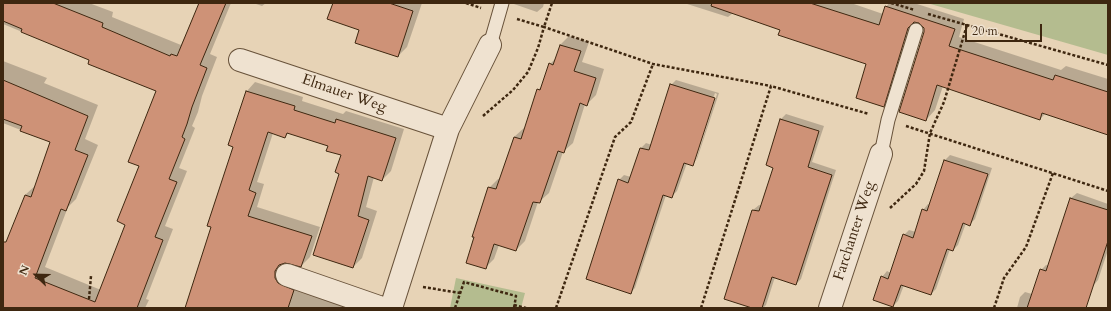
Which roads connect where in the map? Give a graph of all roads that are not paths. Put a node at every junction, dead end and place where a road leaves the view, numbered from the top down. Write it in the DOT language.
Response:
graph roads {
  1 [pos="501,8"];
  2 [pos="916,30"];
  3 [pos="490,45"];
  4 [pos="240,60"];
  5 [pos="448,129"];
  6 [pos="880,154"];
  7 [pos="287,275"];
  8 [pos="382,308"];
  9 [pos="391,308"];
  10 [pos="830,308"];
  1 -- 3 [label="lane"];
  2 -- 6 [label="lane"];
  3 -- 5 [label="street"];
  4 -- 5 [label="street, Elmauer Weg"];
  5 -- 9 [label="street"];
  6 -- 10 [label="street, Farchanter Weg"];
  7 -- 8 [label="street"];
}
